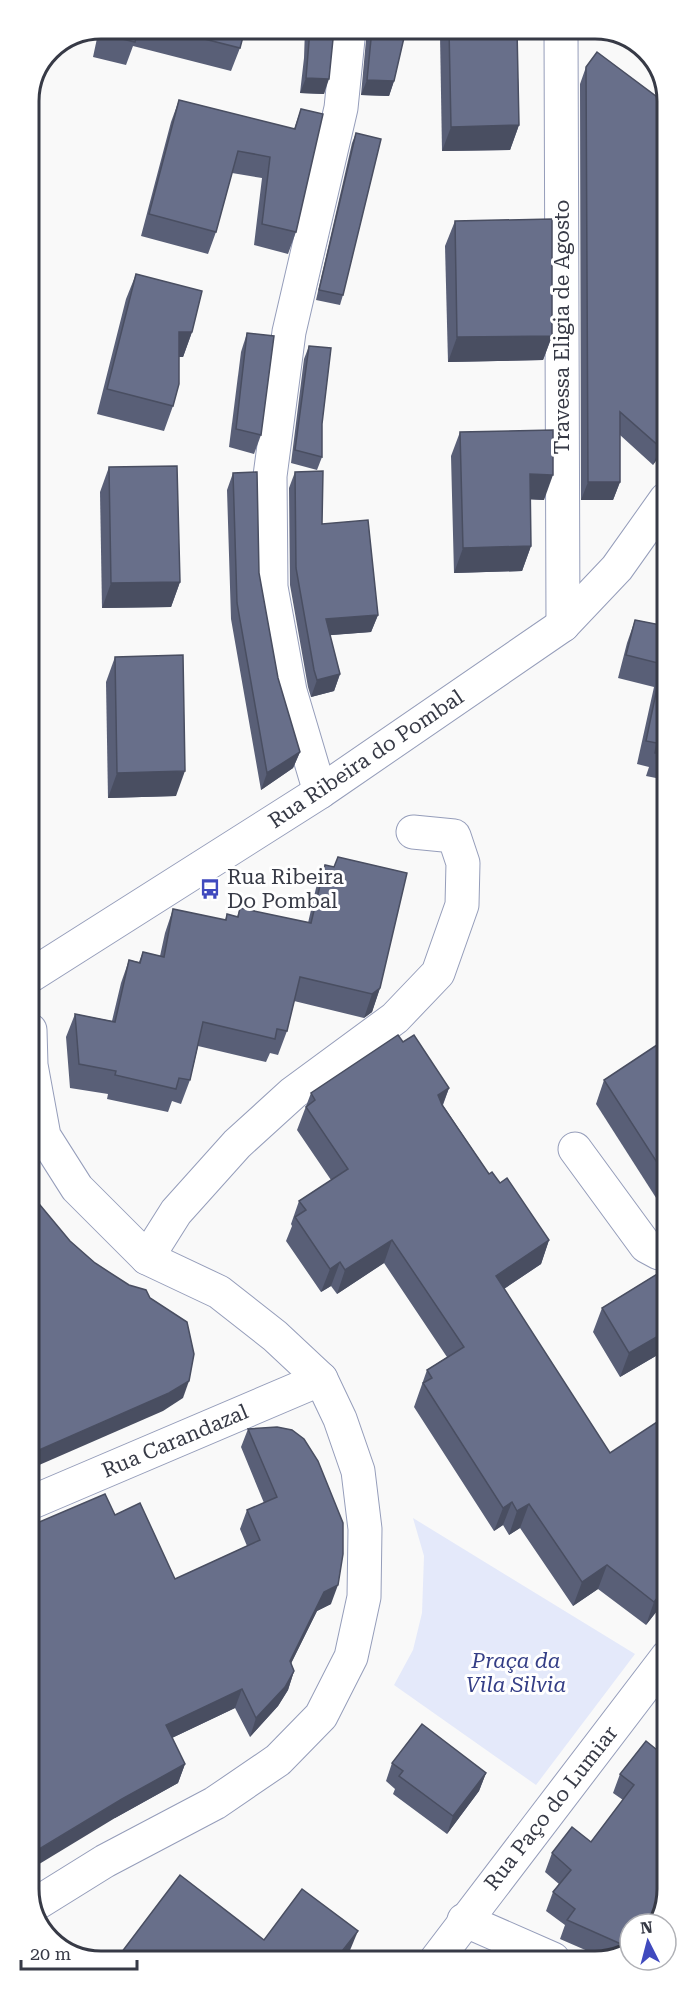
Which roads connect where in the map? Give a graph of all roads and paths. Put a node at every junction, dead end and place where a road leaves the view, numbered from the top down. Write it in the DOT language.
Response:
graph roads {
  1 [pos="348,39"];
  2 [pos="561,39"];
  3 [pos="657,511"];
  4 [pos="563,625"];
  5 [pos="320,792"];
  6 [pos="413,832"];
  7 [pos="39,970"];
  8 [pos="39,1109"];
  9 [pos="575,1149"];
  10 [pos="657,1252"];
  11 [pos="147,1258"];
  12 [pos="321,1379"];
  13 [pos="39,1499"];
  14 [pos="657,1670"];
  15 [pos="41,1901"];
  16 [pos="465,1920"];
  17 [pos="443,1951"];
  18 [pos="535,1951"];
  1 -- 5 [label="street"];
  2 -- 4 [label="street, Travessa Eligia de Agosto"];
  3 -- 4 [label="street, Rua Ribeira do Pombal"];
  4 -- 5 [label="street, Rua Ribeira do Pombal"];
  5 -- 7 [label="street, Rua Ribeira do Pombal"];
  6 -- 11 [label="street"];
  8 -- 11 [label="street"];
  9 -- 10 [label="street"];
  11 -- 12 [label="street"];
  12 -- 13 [label="street, Rua Carandazal"];
  12 -- 15 [label="street"];
  14 -- 16 [label="street, Rua Paço do Lumiar"];
  16 -- 17 [label="street, Rua Paço do Lumiar"];
  16 -- 18 [label="street"];
}
